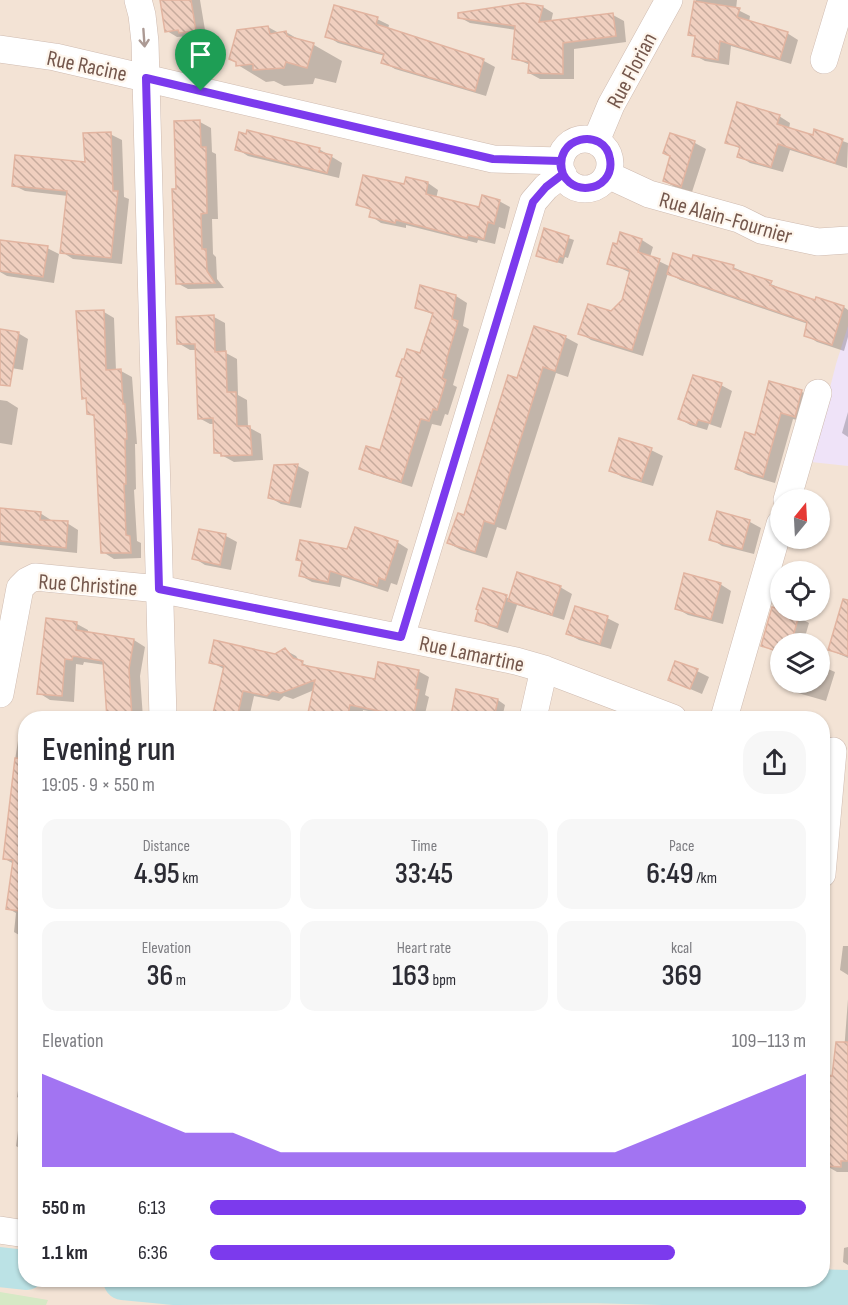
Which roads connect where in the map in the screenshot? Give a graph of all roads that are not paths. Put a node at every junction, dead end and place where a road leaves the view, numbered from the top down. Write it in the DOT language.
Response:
graph roads {
  1 [pos="138,0"];
  2 [pos="669,0"];
  3 [pos="842,0"];
  4 [pos="0,49"];
  5 [pos="824,60"];
  6 [pos="146,78"];
  7 [pos="596,141"];
  8 [pos="562,168"];
  9 [pos="608,175"];
  10 [pos="848,240"];
  11 [pos="818,393"];
  12 [pos="790,489"];
  13 [pos="773,549"];
  14 [pos="159,589"];
  15 [pos="401,637"];
  16 [pos="544,669"];
  17 [pos="0,694"];
  18 [pos="163,711"];
  19 [pos="535,711"];
  20 [pos="655,711"];
  21 [pos="726,711"];
  22 [pos="834,751"];
  23 [pos="830,792"];
  24 [pos="0,1230"];
  25 [pos="18,1233"];
  1 -- 6 [label="street, one-way"];
  2 -- 7 [label="street, Rue Florian"];
  3 -- 5 [label="street"];
  4 -- 6 [label="street, Rue Racine"];
  6 -- 8 [label="street, Rue Racine"];
  6 -- 14 [label="street"];
  7 -- 8 [label="street"];
  7 -- 9 [label="street"];
  8 -- 9 [label="street"];
  8 -- 15 [label="street"];
  9 -- 10 [label="street, Rue Alain-Fournier"];
  11 -- 12 [label="street"];
  13 -- 21 [label="street"];
  14 -- 15 [label="street, Rue Lamartine"];
  14 -- 17 [label="street, Rue Christine"];
  14 -- 18 [label="street"];
  15 -- 16 [label="street, Rue Lamartine"];
  16 -- 19 [label="street"];
  16 -- 20 [label="street, Rue Lamartine"];
  22 -- 23 [label="street"];
  24 -- 25 [label="street"];
}
